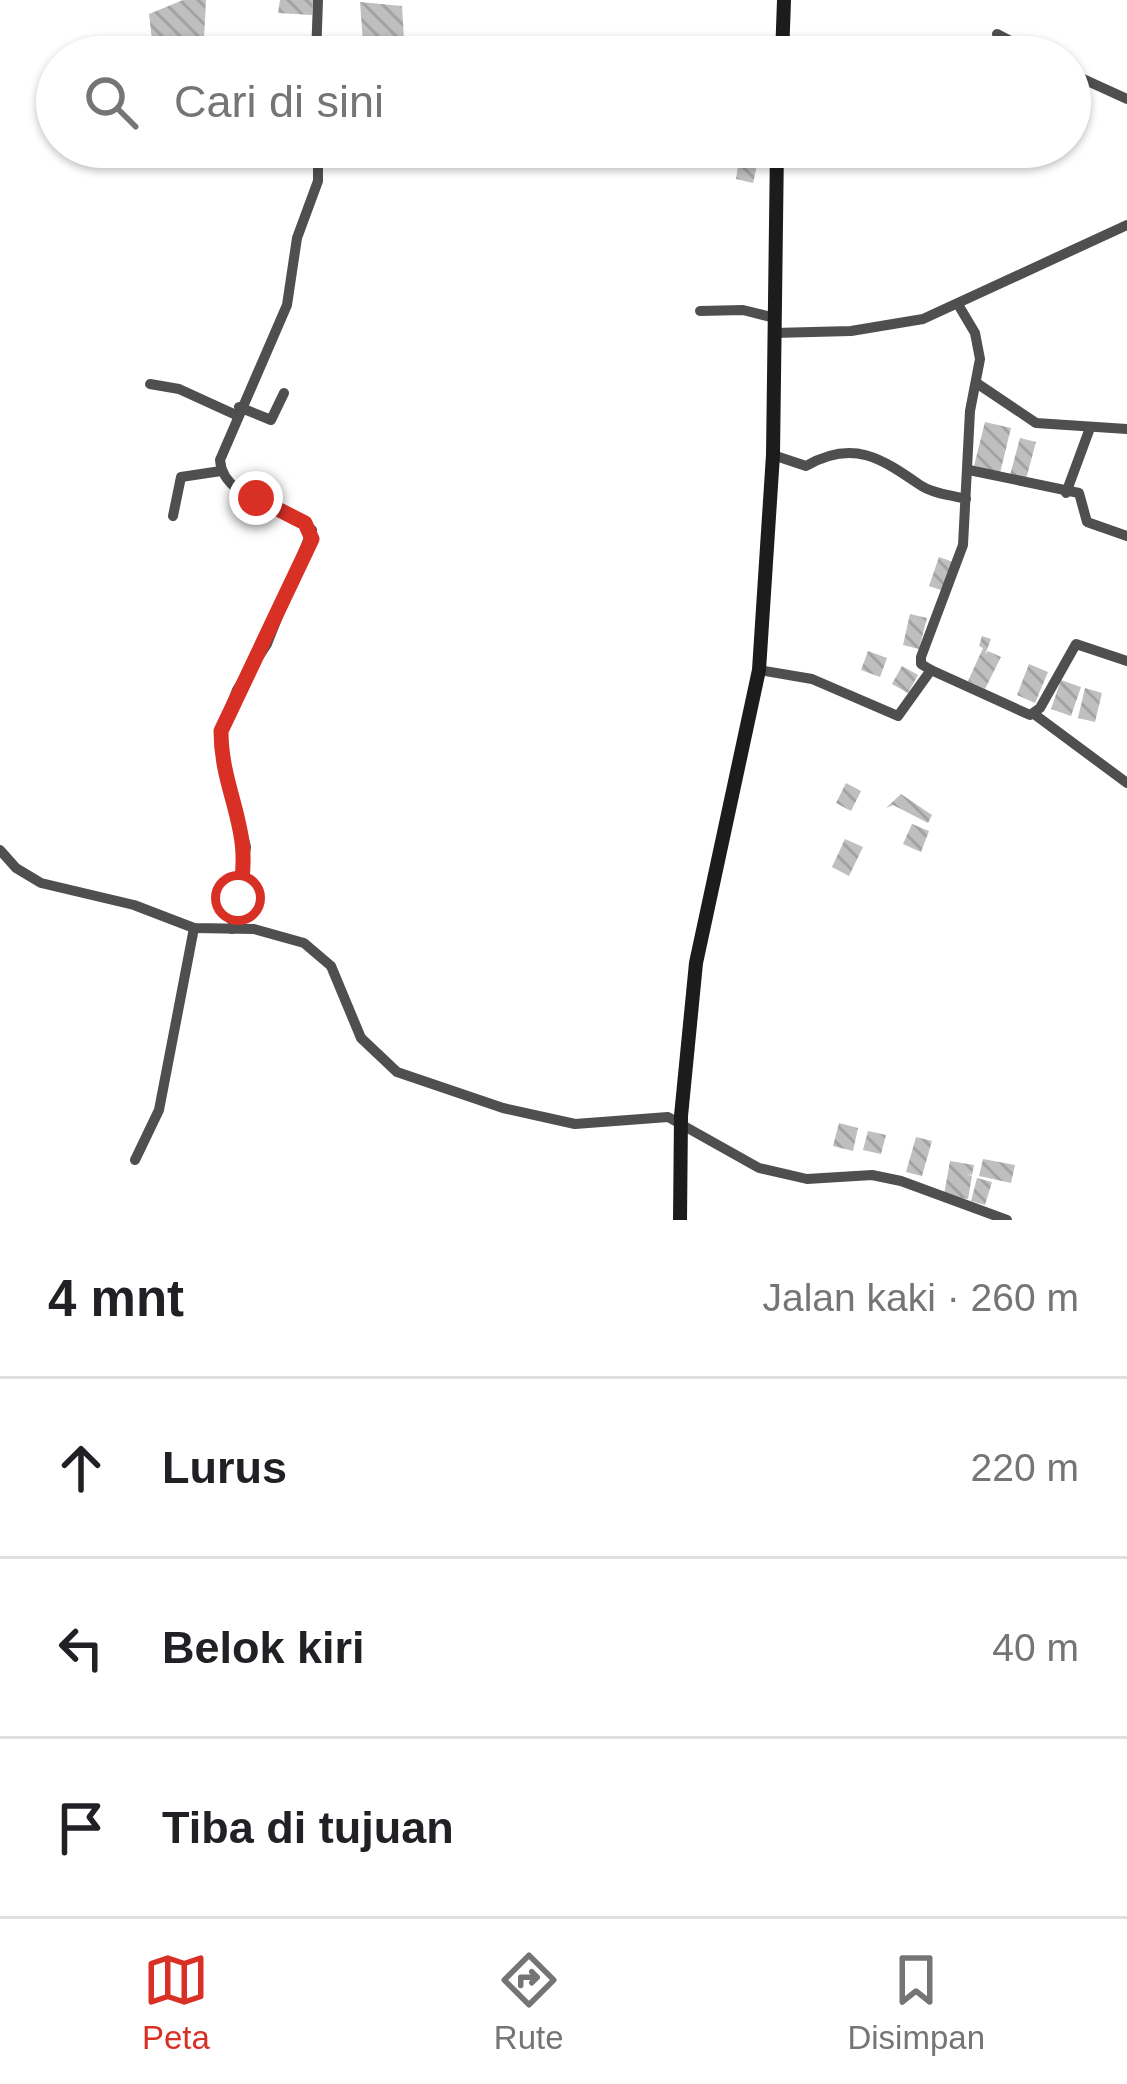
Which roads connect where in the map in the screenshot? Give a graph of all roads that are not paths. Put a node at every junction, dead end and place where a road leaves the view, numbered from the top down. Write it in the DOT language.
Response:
graph roads {
  1 [pos="318,0"];
  2 [pos="784,0"];
  3 [pos="997,34"];
  4 [pos="317,36"];
  5 [pos="783,36"];
  6 [pos="1001,36"];
  7 [pos="1091,83"];
  8 [pos="1127,99"];
  9 [pos="317,168"];
  10 [pos="777,168"];
  11 [pos="1127,226"];
  12 [pos="959,306"];
  13 [pos="700,311"];
  14 [pos="774,325"];
  15 [pos="150,384"];
  16 [pos="978,384"];
  17 [pos="284,392"];
  18 [pos="238,411"];
  19 [pos="1090,428"];
  20 [pos="1127,430"];
  21 [pos="773,455"];
  22 [pos="969,470"];
  23 [pos="221,471"];
  24 [pos="1066,494"];
  25 [pos="967,499"];
  26 [pos="172,516"];
  27 [pos="1127,536"];
  28 [pos="1127,661"];
  29 [pos="759,670"];
  30 [pos="932,670"];
  31 [pos="1034,715"];
  32 [pos="1127,783"];
  33 [pos="1,854"];
  34 [pos="194,928"];
  35 [pos="232,929"];
  36 [pos="681,1121"];
  37 [pos="135,1160"];
  38 [pos="680,1220"];
  39 [pos="1007,1220"];
  1 -- 4 [label="street"];
  2 -- 5 [label="street"];
  3 -- 6 [label="street"];
  7 -- 8 [label="street"];
  9 -- 18 [label="street"];
  10 -- 14 [label="street"];
  11 -- 12 [label="street"];
  12 -- 14 [label="street"];
  12 -- 16 [label="street"];
  13 -- 14 [label="street"];
  14 -- 21 [label="street"];
  15 -- 18 [label="street"];
  16 -- 19 [label="street"];
  16 -- 22 [label="street"];
  17 -- 18 [label="street"];
  18 -- 23 [label="street"];
  19 -- 20 [label="street"];
  19 -- 24 [label="street"];
  21 -- 25 [label="street"];
  21 -- 29 [label="street"];
  22 -- 24 [label="street"];
  22 -- 25 [label="street"];
  23 -- 26 [label="street"];
  23 -- 35 [label="street"];
  24 -- 27 [label="street"];
  25 -- 30 [label="street"];
  28 -- 31 [label="street"];
  29 -- 30 [label="street"];
  29 -- 36 [label="street"];
  30 -- 31 [label="street"];
  31 -- 32 [label="street"];
  33 -- 34 [label="street"];
  34 -- 35 [label="street"];
  34 -- 37 [label="street"];
  35 -- 36 [label="street"];
  36 -- 38 [label="street"];
  36 -- 39 [label="street"];
}
